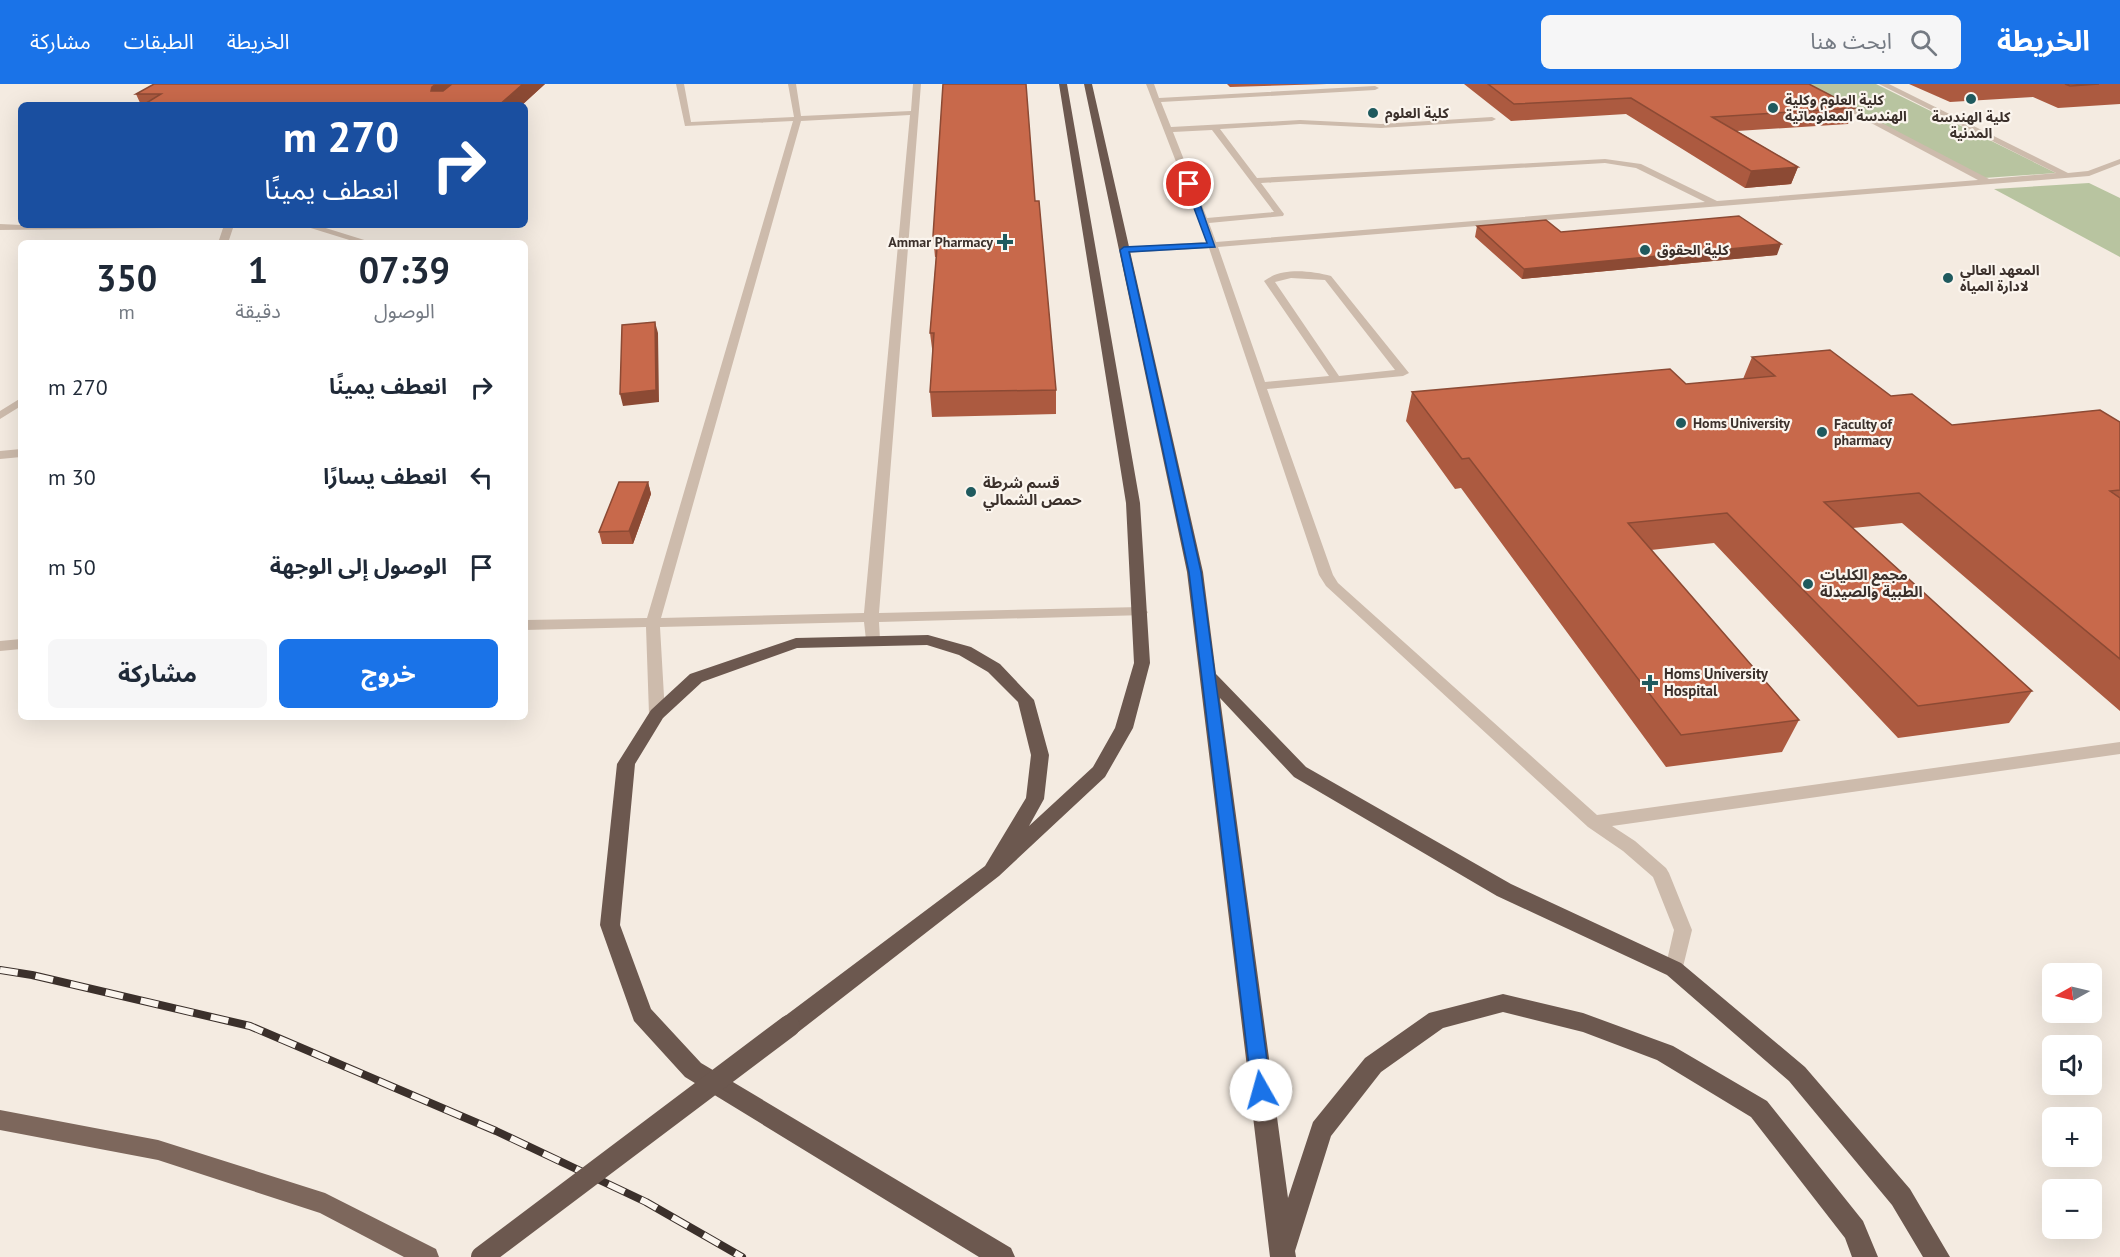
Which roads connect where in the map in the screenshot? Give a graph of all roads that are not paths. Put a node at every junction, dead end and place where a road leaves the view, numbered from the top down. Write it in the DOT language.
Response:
graph roads {
  1 [pos="680,84"];
  2 [pos="792,84"];
  3 [pos="917,84"];
  4 [pos="1063,84"];
  5 [pos="1088,84"];
  6 [pos="1150,84"];
  7 [pos="1802,84"];
  8 [pos="1883,84"];
  9 [pos="1375,88"];
  10 [pos="1155,100"];
  11 [pos="915,113"];
  12 [pos="798,118"];
  13 [pos="1492,119"];
  14 [pos="1214,127"];
  15 [pos="1167,130"];
  16 [pos="2120,161"];
  17 [pos="2068,175"];
  18 [pos="1255,181"];
  19 [pos="1988,182"];
  20 [pos="1716,204"];
  21 [pos="1204,220"];
  22 [pos="0,227"];
  23 [pos="18,227"];
  24 [pos="316,228"];
  25 [pos="358,240"];
  26 [pos="1212,245"];
  27 [pos="1124,250"];
  28 [pos="1336,379"];
  29 [pos="1261,386"];
  30 [pos="18,403"];
  31 [pos="0,416"];
  32 [pos="18,453"];
  33 [pos="0,455"];
  34 [pos="1141,612"];
  35 [pos="871,618"];
  36 [pos="653,621"];
  37 [pos="528,625"];
  38 [pos="873,640"];
  39 [pos="18,644"];
  40 [pos="0,646"];
  41 [pos="1208,675"];
  42 [pos="657,714"];
  43 [pos="2120,748"];
  44 [pos="1594,822"];
  45 [pos="992,871"];
  46 [pos="1674,969"];
  47 [pos="0,1120"];
  48 [pos="1283,1254"];
  49 [pos="428,1257"];
  50 [pos="482,1257"];
  51 [pos="1002,1257"];
  52 [pos="1865,1257"];
  53 [pos="1937,1257"];
  1 -- 12 [label="street"];
  2 -- 12 [label="street"];
  3 -- 11 [label="street"];
  4 -- 34 [label="highway"];
  5 -- 27 [label="highway"];
  6 -- 10 [label="street"];
  7 -- 19 [label="street"];
  8 -- 17 [label="street"];
  9 -- 10 [label="street"];
  10 -- 15 [label="street"];
  11 -- 12 [label="street"];
  11 -- 35 [label="street"];
  12 -- 36 [label="street"];
  13 -- 14 [label="street"];
  14 -- 15 [label="street"];
  14 -- 18 [label="street"];
  15 -- 21 [label="street"];
  16 -- 17 [label="street"];
  17 -- 19 [label="street"];
  18 -- 20 [label="street"];
  18 -- 21 [label="street"];
  19 -- 20 [label="street"];
  20 -- 26 [label="street"];
  21 -- 26 [label="street"];
  22 -- 23 [label="street"];
  24 -- 25 [label="street"];
  26 -- 27 [label="street"];
  26 -- 29 [label="street"];
  27 -- 41 [label="highway"];
  28 -- 28 [label="street"];
  28 -- 29 [label="street"];
  29 -- 44 [label="street"];
  30 -- 31 [label="street"];
  32 -- 33 [label="street"];
  34 -- 35 [label="street"];
  34 -- 45 [label="highway"];
  35 -- 36 [label="street"];
  35 -- 38 [label="street"];
  36 -- 37 [label="street"];
  36 -- 42 [label="street"];
  38 -- 42 [label="highway"];
  38 -- 45 [label="highway"];
  39 -- 40 [label="street"];
  41 -- 46 [label="highway"];
  41 -- 48 [label="highway"];
  42 -- 51 [label="highway"];
  43 -- 44 [label="street"];
  44 -- 46 [label="street"];
  45 -- 50 [label="highway, bridge"];
  46 -- 53 [label="highway"];
  47 -- 49 [label="main road"];
  48 -- 52 [label="highway"];
}
